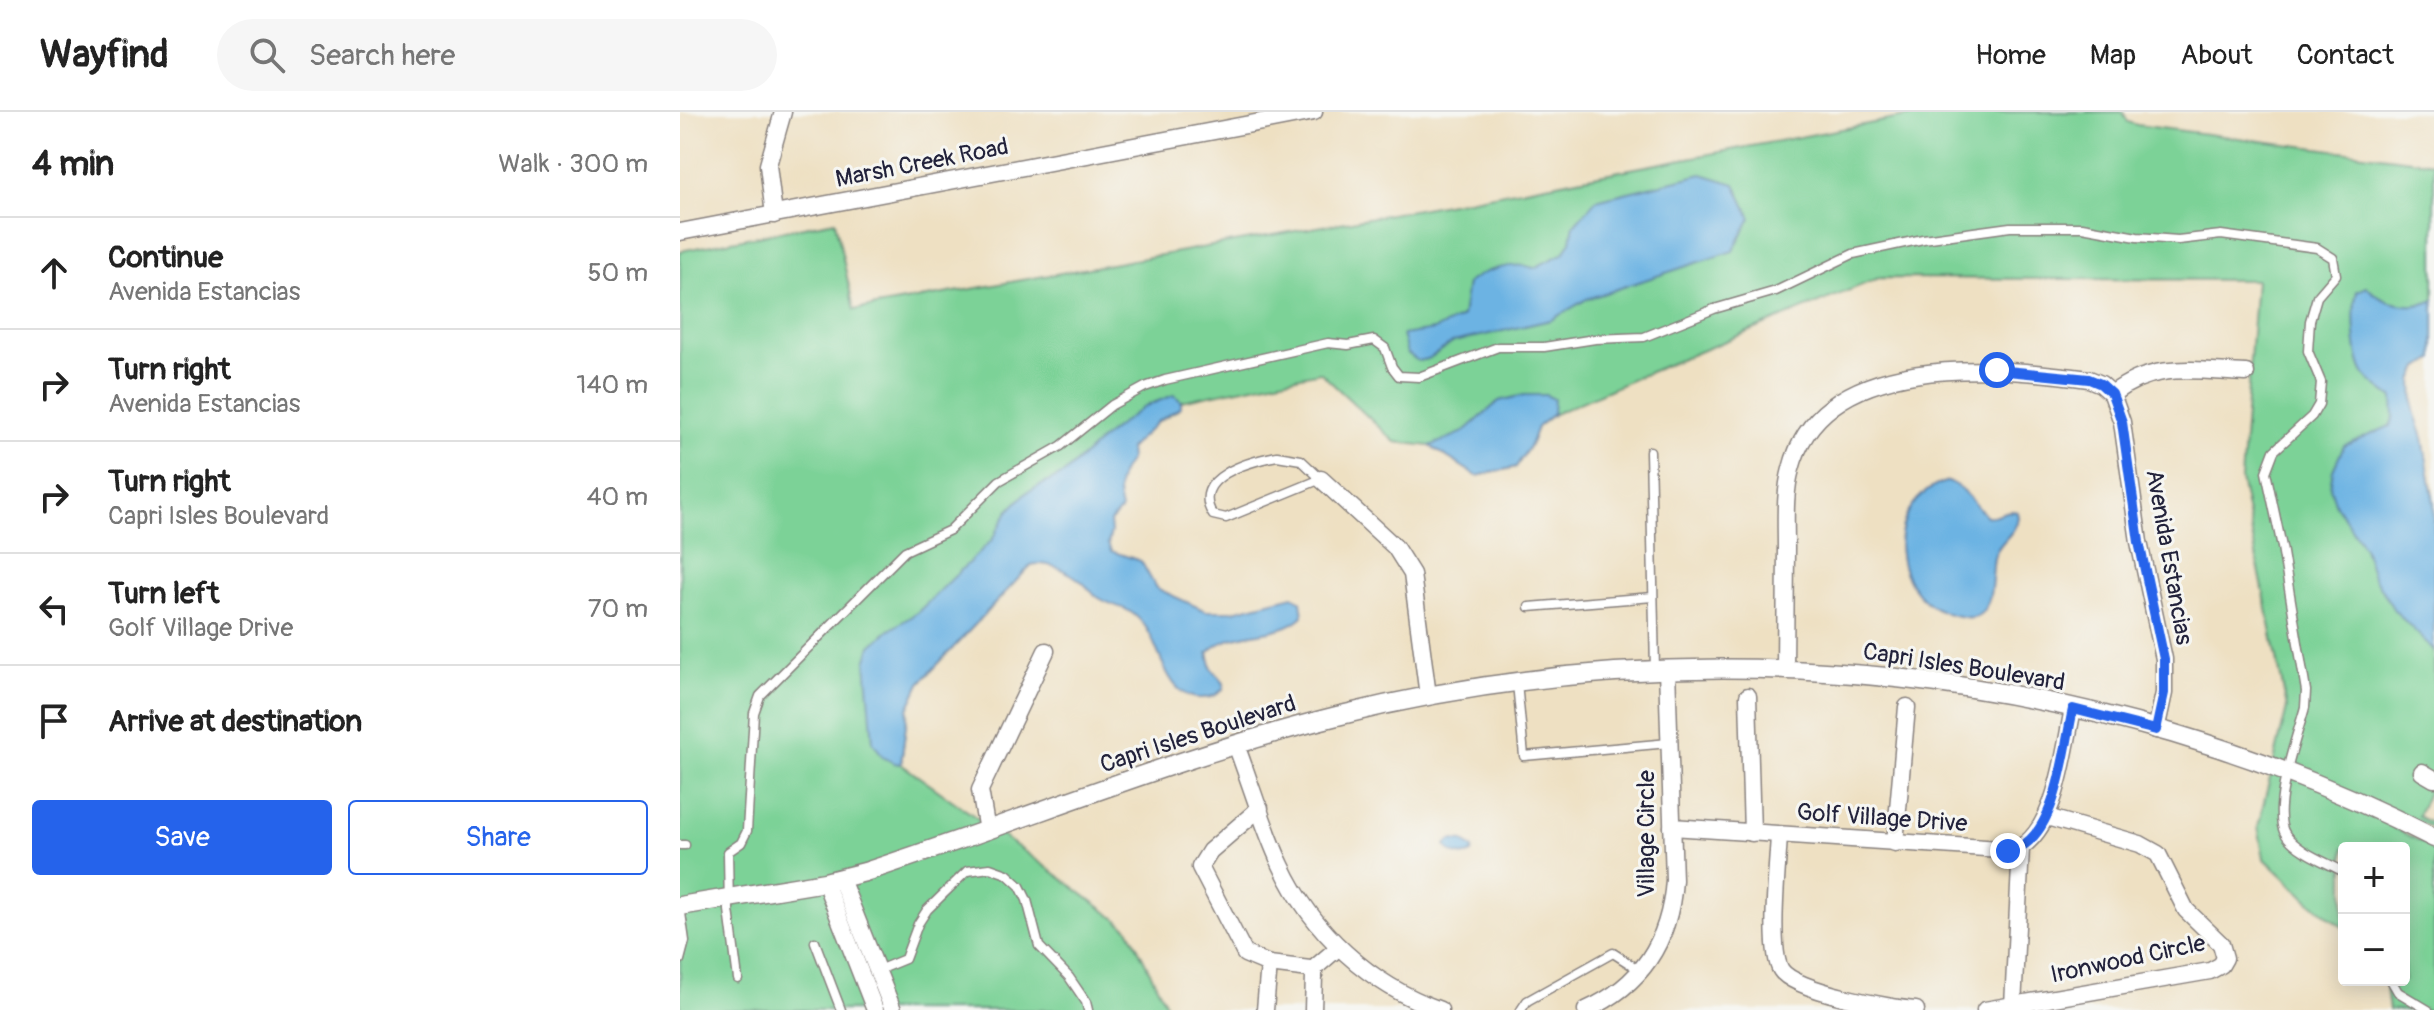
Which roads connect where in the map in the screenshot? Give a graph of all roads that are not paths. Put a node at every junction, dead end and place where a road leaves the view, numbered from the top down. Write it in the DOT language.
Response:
graph roads {
  1 [pos="783,112"];
  2 [pos="1314,112"];
  3 [pos="774,215"];
  4 [pos="680,232"];
  5 [pos="2246,373"];
  6 [pos="2112,394"];
  7 [pos="1650,451"];
  8 [pos="1321,479"];
  9 [pos="1653,597"];
  10 [pos="1529,607"];
  11 [pos="1046,651"];
  12 [pos="1661,669"];
  13 [pos="1785,670"];
  14 [pos="1517,682"];
  15 [pos="1428,696"];
  16 [pos="1748,696"];
  17 [pos="1907,707"];
  18 [pos="2073,709"];
  19 [pos="2156,730"];
  20 [pos="1669,743"];
  21 [pos="1236,745"];
  22 [pos="2287,774"];
  23 [pos="1260,808"];
  24 [pos="2047,817"];
  25 [pos="1672,827"];
  26 [pos="987,831"];
  27 [pos="1752,833"];
  28 [pos="1779,835"];
  29 [pos="2434,838"];
  30 [pos="1895,843"];
  31 [pos="2021,847"];
  32 [pos="2338,868"];
  33 [pos="833,880"];
  34 [pos="729,897"];
  35 [pos="680,906"];
  36 [pos="815,942"];
  37 [pos="1339,947"];
  38 [pos="680,960"];
  39 [pos="1269,964"];
  40 [pos="883,968"];
  41 [pos="1311,971"];
  42 [pos="1641,971"];
  43 [pos="738,979"];
  44 [pos="2394,986"];
  45 [pos="2013,1006"];
  46 [pos="841,1010"];
  47 [pos="875,1010"];
  48 [pos="893,1010"];
  49 [pos="1088,1010"];
  50 [pos="1265,1010"];
  51 [pos="1313,1010"];
  52 [pos="1440,1010"];
  53 [pos="1521,1010"];
  54 [pos="1586,1010"];
  55 [pos="1916,1010"];
  56 [pos="1985,1010"];
  57 [pos="2428,1010"];
  1 -- 3 [label="street"];
  2 -- 3 [label="street, Marsh Creek Road"];
  3 -- 4 [label="street, Marsh Creek Road"];
  5 -- 6 [label="street"];
  6 -- 13 [label="street"];
  6 -- 19 [label="street, Avenida Estancias"];
  7 -- 9 [label="lane"];
  8 -- 8 [label="lane"];
  8 -- 15 [label="street"];
  9 -- 10 [label="lane"];
  9 -- 12 [label="lane"];
  11 -- 26 [label="street"];
  12 -- 13 [label="street, Capri Isles Boulevard"];
  12 -- 14 [label="street, Capri Isles Boulevard"];
  12 -- 20 [label="street, Village Circle"];
  13 -- 18 [label="street, Capri Isles Boulevard"];
  14 -- 15 [label="street, Capri Isles Boulevard"];
  14 -- 20 [label="lane"];
  15 -- 21 [label="street, Capri Isles Boulevard"];
  16 -- 27 [label="street"];
  17 -- 30 [label="street"];
  18 -- 19 [label="street, Capri Isles Boulevard"];
  18 -- 24 [label="street"];
  19 -- 22 [label="street, Capri Isles Boulevard"];
  20 -- 25 [label="street, Village Circle"];
  21 -- 23 [label="street"];
  21 -- 26 [label="street, Capri Isles Boulevard"];
  22 -- 29 [label="street, Capri Isles Boulevard"];
  22 -- 32 [label="lane"];
  22 -- 34 [label="lane"];
  23 -- 37 [label="street"];
  23 -- 39 [label="street"];
  24 -- 31 [label="street"];
  24 -- 45 [label="street, Ironwood Circle"];
  25 -- 27 [label="street"];
  25 -- 42 [label="street, Village Circle"];
  26 -- 33 [label="street, Capri Isles Boulevard"];
  27 -- 28 [label="street"];
  28 -- 30 [label="street, Golf Village Drive"];
  28 -- 55 [label="street"];
  30 -- 31 [label="street, Golf Village Drive"];
  31 -- 45 [label="street"];
  33 -- 34 [label="street, Capri Isles Boulevard"];
  33 -- 47 [label="street"];
  33 -- 48 [label="street"];
  34 -- 35 [label="street, Capri Isles Boulevard"];
  34 -- 43 [label="lane"];
  35 -- 38 [label="lane"];
  36 -- 46 [label="lane"];
  37 -- 41 [label="street"];
  37 -- 52 [label="street"];
  39 -- 41 [label="street"];
  39 -- 50 [label="street"];
  40 -- 49 [label="lane"];
  41 -- 51 [label="street"];
  42 -- 53 [label="lane"];
  42 -- 54 [label="street, Village Circle"];
  44 -- 57 [label="lane"];
  45 -- 56 [label="street, Ironwood Circle"];
}
